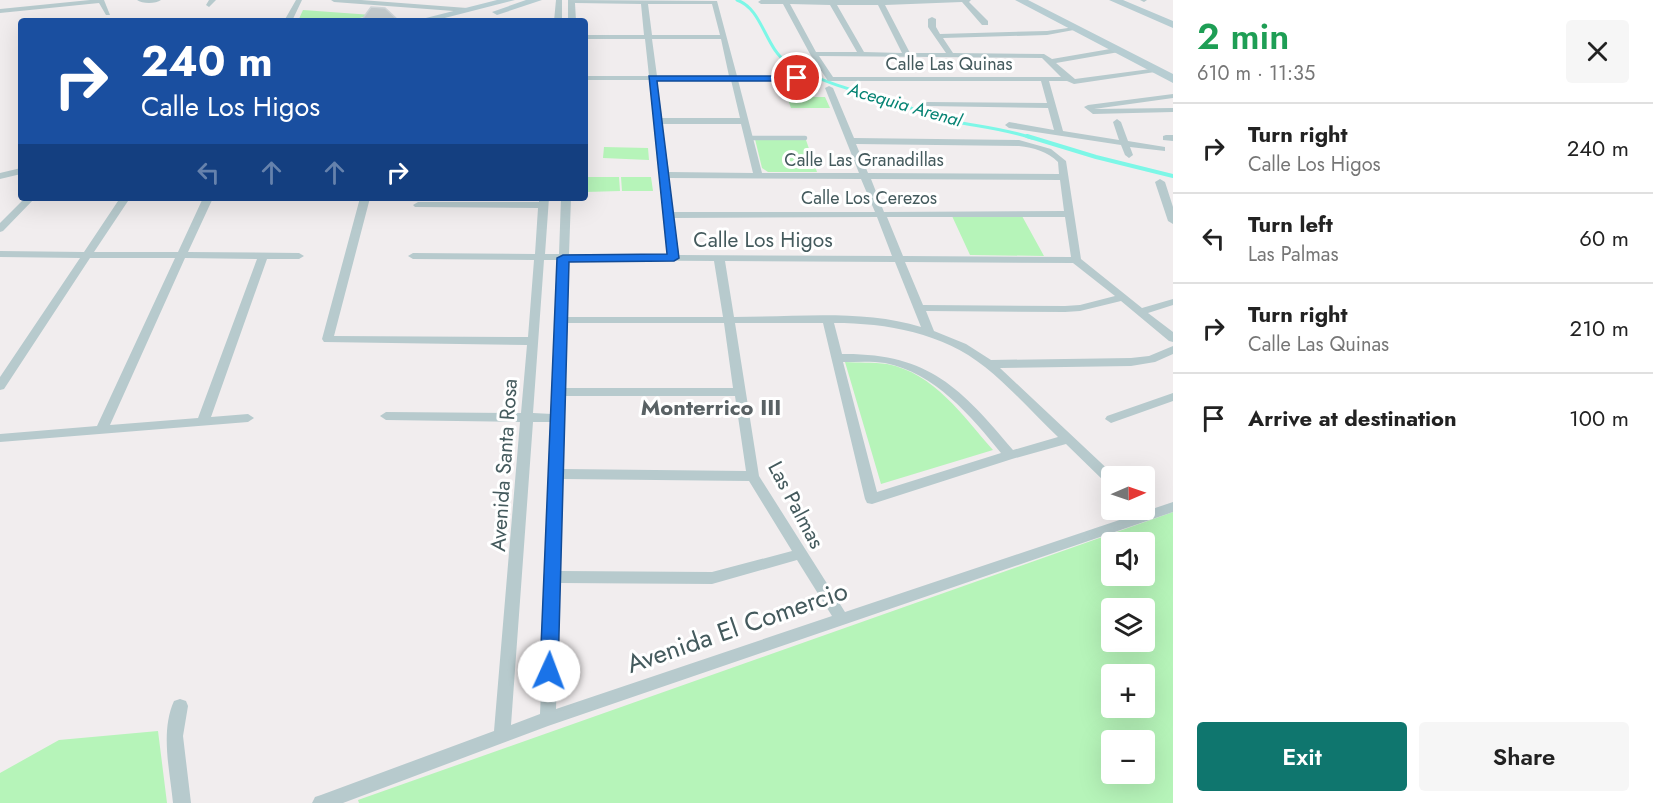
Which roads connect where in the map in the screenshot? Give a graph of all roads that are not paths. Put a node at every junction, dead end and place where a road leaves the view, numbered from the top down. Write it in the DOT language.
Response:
graph roads {
  1 [pos="140,0"];
  2 [pos="158,0"];
  3 [pos="299,0"];
  4 [pos="334,0"];
  5 [pos="452,0"];
  6 [pos="510,0"];
  7 [pos="537,0"];
  8 [pos="559,0"];
  9 [pos="966,0"];
  10 [pos="1020,0"];
  11 [pos="1035,0"];
  12 [pos="1114,0"];
  13 [pos="1143,0"];
  14 [pos="101,1"];
  15 [pos="353,1"];
  16 [pos="571,1"];
  17 [pos="644,1"];
  18 [pos="780,1"];
  19 [pos="832,1"];
  20 [pos="880,1"];
  21 [pos="401,2"];
  22 [pos="761,2"];
  23 [pos="446,8"];
  24 [pos="467,10"];
  25 [pos="0,11"];
  26 [pos="1173,13"];
  27 [pos="108,14"];
  28 [pos="290,18"];
  29 [pos="433,18"];
  30 [pos="469,18"];
  31 [pos="558,18"];
  32 [pos="572,18"];
  33 [pos="932,19"];
  34 [pos="985,23"];
  35 [pos="1173,25"];
  36 [pos="1075,29"];
  37 [pos="938,36"];
  38 [pos="588,37"];
  39 [pos="648,37"];
  40 [pos="723,37"];
  41 [pos="1116,50"];
  42 [pos="814,54"];
  43 [pos="862,55"];
  44 [pos="907,55"];
  45 [pos="951,56"];
  46 [pos="1050,62"];
  47 [pos="1155,70"];
  48 [pos="1173,70"];
  49 [pos="588,78"];
  50 [pos="652,78"];
  51 [pos="733,78"];
  52 [pos="797,78"];
  53 [pos="1044,79"];
  54 [pos="1068,79"];
  55 [pos="1173,79"];
  56 [pos="830,83"];
  57 [pos="1173,96"];
  58 [pos="927,104"];
  59 [pos="1053,106"];
  60 [pos="1169,110"];
  61 [pos="1173,117"];
  62 [pos="658,121"];
  63 [pos="744,121"];
  64 [pos="1117,122"];
  65 [pos="1009,125"];
  66 [pos="1059,131"];
  67 [pos="748,138"];
  68 [pos="806,138"];
  69 [pos="851,141"];
  70 [pos="1125,143"];
  71 [pos="1162,149"];
  72 [pos="1129,155"];
  73 [pos="18,172"];
  74 [pos="664,175"];
  75 [pos="758,175"];
  76 [pos="0,176"];
  77 [pos="865,176"];
  78 [pos="1064,177"];
  79 [pos="1160,182"];
  80 [pos="27,201"];
  81 [pos="123,201"];
  82 [pos="207,201"];
  83 [pos="364,201"];
  84 [pos="449,201"];
  85 [pos="543,201"];
  86 [pos="566,201"];
  87 [pos="418,205"];
  88 [pos="1170,205"];
  89 [pos="880,214"];
  90 [pos="1070,214"];
  91 [pos="669,215"];
  92 [pos="1173,221"];
  93 [pos="0,229"];
  94 [pos="0,254"];
  95 [pos="89,254"];
  96 [pos="182,255"];
  97 [pos="263,256"];
  98 [pos="299,256"];
  99 [pos="413,256"];
  100 [pos="539,258"];
  101 [pos="563,258"];
  102 [pos="674,258"];
  103 [pos="719,258"];
  104 [pos="898,259"];
  105 [pos="1076,260"];
  106 [pos="1122,298"];
  107 [pos="1173,302"];
  108 [pos="919,308"];
  109 [pos="1139,312"];
  110 [pos="729,318"];
  111 [pos="827,319"];
  112 [pos="561,320"];
  113 [pos="929,333"];
  114 [pos="1173,338"];
  115 [pos="533,341"];
  116 [pos="1173,350"];
  117 [pos="836,358"];
  118 [pos="989,364"];
  119 [pos="0,387"];
  120 [pos="560,392"];
  121 [pos="740,392"];
  122 [pos="1173,398"];
  123 [pos="386,416"];
  124 [pos="248,417"];
  125 [pos="527,417"];
  126 [pos="560,418"];
  127 [pos="1111,419"];
  128 [pos="203,421"];
  129 [pos="102,429"];
  130 [pos="0,438"];
  131 [pos="1069,439"];
  132 [pos="1010,455"];
  133 [pos="1101,470"];
  134 [pos="556,474"];
  135 [pos="753,476"];
  136 [pos="1173,507"];
  137 [pos="1155,511"];
  138 [pos="1123,520"];
  139 [pos="800,554"];
  140 [pos="552,577"];
  141 [pos="841,619"];
  142 [pos="180,706"];
  143 [pos="548,719"];
  144 [pos="502,736"];
  145 [pos="347,798"];
  146 [pos="182,803"];
  147 [pos="321,803"];
  1 -- 2 [label="street"];
  3 -- 28 [label="street"];
  4 -- 15 [label="street"];
  5 -- 23 [label="street"];
  6 -- 24 [label="street"];
  7 -- 30 [label="street"];
  8 -- 31 [label="street"];
  9 -- 20 [label="street"];
  9 -- 34 [label="street"];
  10 -- 36 [label="street"];
  11 -- 48 [label="street"];
  12 -- 35 [label="street"];
  13 -- 26 [label="street"];
  14 -- 25 [label="street"];
  14 -- 27 [label="street"];
  15 -- 21 [label="street"];
  16 -- 17 [label="street"];
  16 -- 32 [label="street"];
  17 -- 39 [label="street"];
  17 -- 40 [label="street"];
  18 -- 19 [label="street"];
  18 -- 22 [label="street"];
  18 -- 42 [label="street"];
  19 -- 20 [label="street"];
  19 -- 43 [label="street"];
  20 -- 44 [label="street"];
  21 -- 23 [label="street"];
  23 -- 24 [label="street"];
  24 -- 29 [label="street"];
  33 -- 37 [label="street"];
  36 -- 37 [label="street"];
  36 -- 41 [label="street"];
  37 -- 45 [label="street"];
  38 -- 39 [label="street"];
  39 -- 40 [label="street"];
  39 -- 50 [label="street"];
  40 -- 51 [label="street"];
  41 -- 46 [label="street"];
  41 -- 47 [label="street"];
  42 -- 43 [label="street"];
  42 -- 56 [label="street"];
  43 -- 44 [label="street"];
  44 -- 45 [label="street"];
  45 -- 46 [label="street"];
  46 -- 54 [label="street"];
  47 -- 54 [label="street, Calle Las Quinas"];
  47 -- 55 [label="street"];
  49 -- 50 [label="street"];
  50 -- 51 [label="street"];
  50 -- 62 [label="street"];
  51 -- 52 [label="street"];
  51 -- 63 [label="street"];
  53 -- 54 [label="street, Calle Las Quinas"];
  53 -- 56 [label="street, Calle Las Quinas"];
  53 -- 59 [label="street"];
  56 -- 69 [label="street"];
  57 -- 60 [label="street"];
  58 -- 59 [label="street"];
  59 -- 66 [label="street"];
  60 -- 61 [label="street"];
  62 -- 63 [label="street"];
  62 -- 74 [label="street"];
  63 -- 67 [label="street"];
  64 -- 70 [label="street"];
  65 -- 66 [label="street"];
  66 -- 70 [label="street"];
  67 -- 68 [label="lane"];
  67 -- 75 [label="street"];
  69 -- 77 [label="street"];
  69 -- 78 [label="street"];
  70 -- 71 [label="street"];
  70 -- 72 [label="street"];
  73 -- 76 [label="street"];
  74 -- 75 [label="street, Calle Las Granadillas"];
  74 -- 91 [label="street"];
  75 -- 77 [label="street, Calle Las Granadillas"];
  77 -- 78 [label="street, Calle Las Granadillas"];
  77 -- 89 [label="street"];
  78 -- 90 [label="street"];
  79 -- 88 [label="street"];
  80 -- 93 [label="street"];
  81 -- 95 [label="street"];
  82 -- 96 [label="street"];
  83 -- 115 [label="street"];
  84 -- 85 [label="street"];
  84 -- 87 [label="street"];
  85 -- 100 [label="street, Avenida Santa Rosa"];
  86 -- 101 [label="street"];
  88 -- 92 [label="street"];
  89 -- 90 [label="street, Calle Los Cerezos"];
  89 -- 91 [label="street, Calle Los Cerezos"];
  89 -- 104 [label="street"];
  90 -- 105 [label="street"];
  91 -- 102 [label="street"];
  94 -- 95 [label="street"];
  95 -- 96 [label="street"];
  95 -- 119 [label="street"];
  96 -- 97 [label="street"];
  96 -- 129 [label="street"];
  97 -- 98 [label="street"];
  97 -- 128 [label="street"];
  99 -- 100 [label="street, Calle Los Higos"];
  100 -- 101 [label="street, Calle Los Higos"];
  100 -- 115 [label="street, Avenida Santa Rosa"];
  101 -- 102 [label="street, Calle Los Higos"];
  101 -- 112 [label="street"];
  102 -- 103 [label="street, Calle Los Higos"];
  103 -- 104 [label="street, Calle Los Higos"];
  103 -- 110 [label="street, Las Palmas"];
  104 -- 105 [label="street, Calle Los Higos"];
  104 -- 108 [label="street"];
  105 -- 106 [label="street"];
  106 -- 108 [label="street"];
  106 -- 109 [label="street"];
  107 -- 109 [label="street"];
  108 -- 113 [label="street"];
  109 -- 114 [label="street"];
  110 -- 111 [label="street"];
  110 -- 112 [label="street"];
  110 -- 121 [label="street, Las Palmas"];
  111 -- 113 [label="street"];
  111 -- 117 [label="street"];
  112 -- 120 [label="street"];
  113 -- 118 [label="street"];
  115 -- 125 [label="street, Avenida Santa Rosa"];
  116 -- 118 [label="street"];
  117 -- 132 [label="street"];
  117 -- 132 [label="street"];
  118 -- 131 [label="street"];
  120 -- 121 [label="street"];
  120 -- 126 [label="street"];
  121 -- 135 [label="street, Las Palmas"];
  122 -- 127 [label="street"];
  123 -- 125 [label="street"];
  124 -- 128 [label="street"];
  125 -- 126 [label="street"];
  125 -- 144 [label="street, Avenida Santa Rosa"];
  126 -- 134 [label="street"];
  128 -- 129 [label="street"];
  129 -- 130 [label="street"];
  131 -- 132 [label="street"];
  131 -- 133 [label="street"];
  134 -- 135 [label="street"];
  134 -- 140 [label="street"];
  135 -- 139 [label="street, Las Palmas"];
  136 -- 137 [label="street, Avenida El Comercio"];
  138 -- 141 [label="street, Avenida El Comercio"];
  139 -- 140 [label="street"];
  139 -- 141 [label="street, Las Palmas"];
  140 -- 143 [label="street"];
  141 -- 143 [label="street, Avenida El Comercio"];
  142 -- 146 [label="street"];
  143 -- 144 [label="street, Avenida El Comercio"];
  144 -- 145 [label="street, Avenida El Comercio"];
  145 -- 147 [label="street, Avenida El Comercio"];
}
